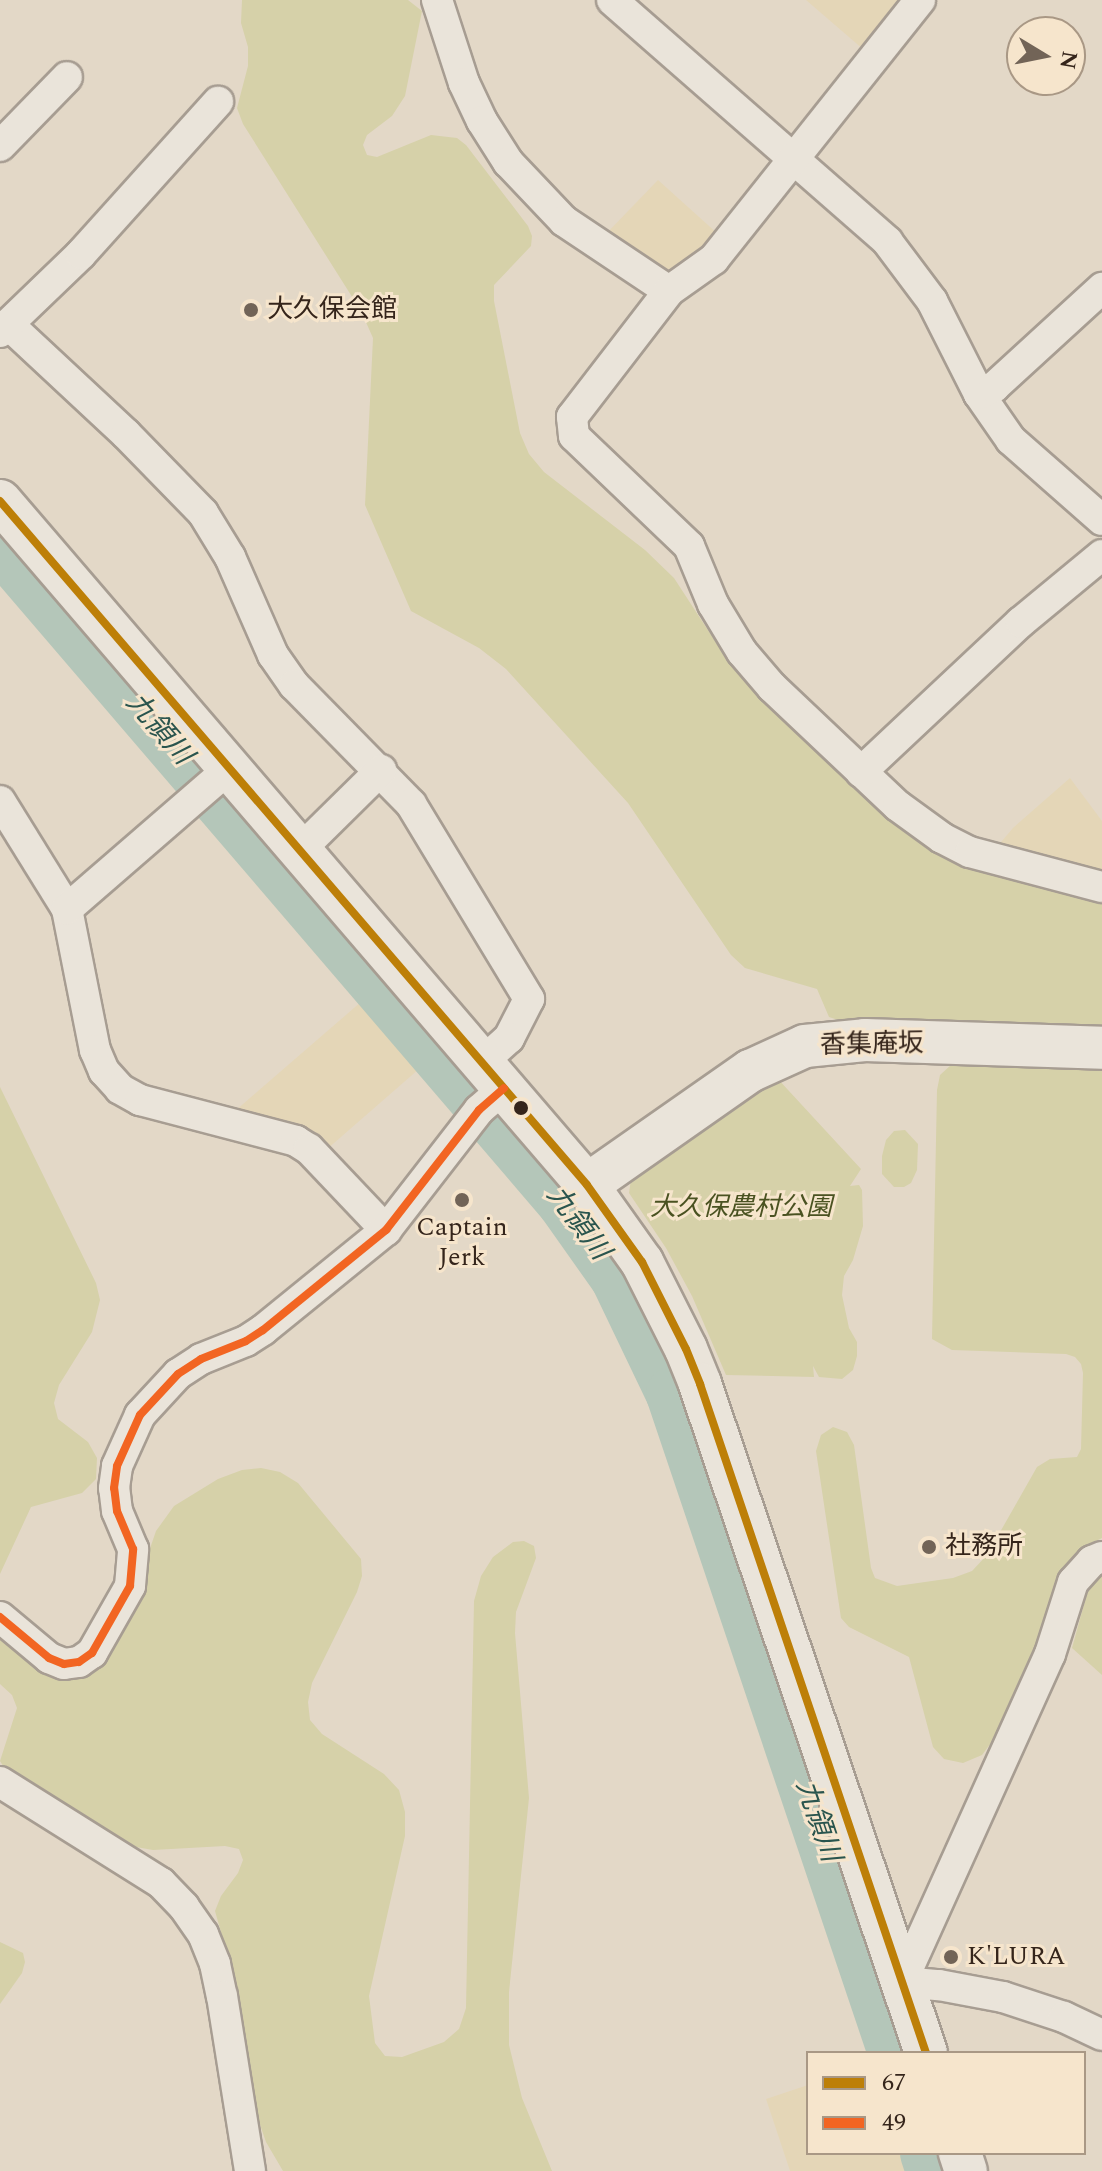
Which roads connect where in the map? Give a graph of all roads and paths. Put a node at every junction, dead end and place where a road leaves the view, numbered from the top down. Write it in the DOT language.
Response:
graph roads {
  1 [pos="437,0"];
  2 [pos="612,0"];
  3 [pos="920,0"];
  4 [pos="67,77"];
  5 [pos="218,102"];
  6 [pos="0,146"];
  7 [pos="795,159"];
  8 [pos="1102,288"];
  9 [pos="669,291"];
  10 [pos="4,328"];
  11 [pos="979,394"];
  12 [pos="0,501"];
  13 [pos="1102,520"];
  14 [pos="1102,555"];
  15 [pos="381,770"];
  16 [pos="861,772"];
  17 [pos="216,780"];
  18 [pos="0,801"];
  19 [pos="300,850"];
  20 [pos="1102,887"];
  21 [pos="67,909"];
  22 [pos="1102,1048"];
  23 [pos="489,1090"];
  24 [pos="587,1185"];
  25 [pos="386,1230"];
  26 [pos="1102,1557"];
  27 [pos="0,1617"];
  28 [pos="0,1782"];
  29 [pos="902,1982"];
  30 [pos="1102,2035"];
  31 [pos="925,2051"];
  32 [pos="250,2171"];
  1 -- 9 [label="street"];
  2 -- 7 [label="street"];
  3 -- 7 [label="street"];
  4 -- 6 [label="street"];
  5 -- 10 [label="street"];
  7 -- 9 [label="street"];
  7 -- 11 [label="street"];
  8 -- 11 [label="street"];
  9 -- 16 [label="street"];
  10 -- 15 [label="street"];
  11 -- 13 [label="street"];
  12 -- 17 [label="main road"];
  14 -- 16 [label="street"];
  15 -- 19 [label="street"];
  15 -- 23 [label="street"];
  16 -- 20 [label="street"];
  17 -- 19 [label="main road"];
  17 -- 21 [label="street"];
  18 -- 21 [label="street"];
  19 -- 23 [label="main road"];
  21 -- 25 [label="street"];
  22 -- 24 [label="main road, 香集庵坂"];
  23 -- 24 [label="main road"];
  23 -- 25 [label="street"];
  24 -- 29 [label="main road"];
  25 -- 27 [label="street"];
  26 -- 29 [label="street"];
  28 -- 32 [label="street"];
  29 -- 30 [label="street"];
  29 -- 31 [label="main road"];
}
